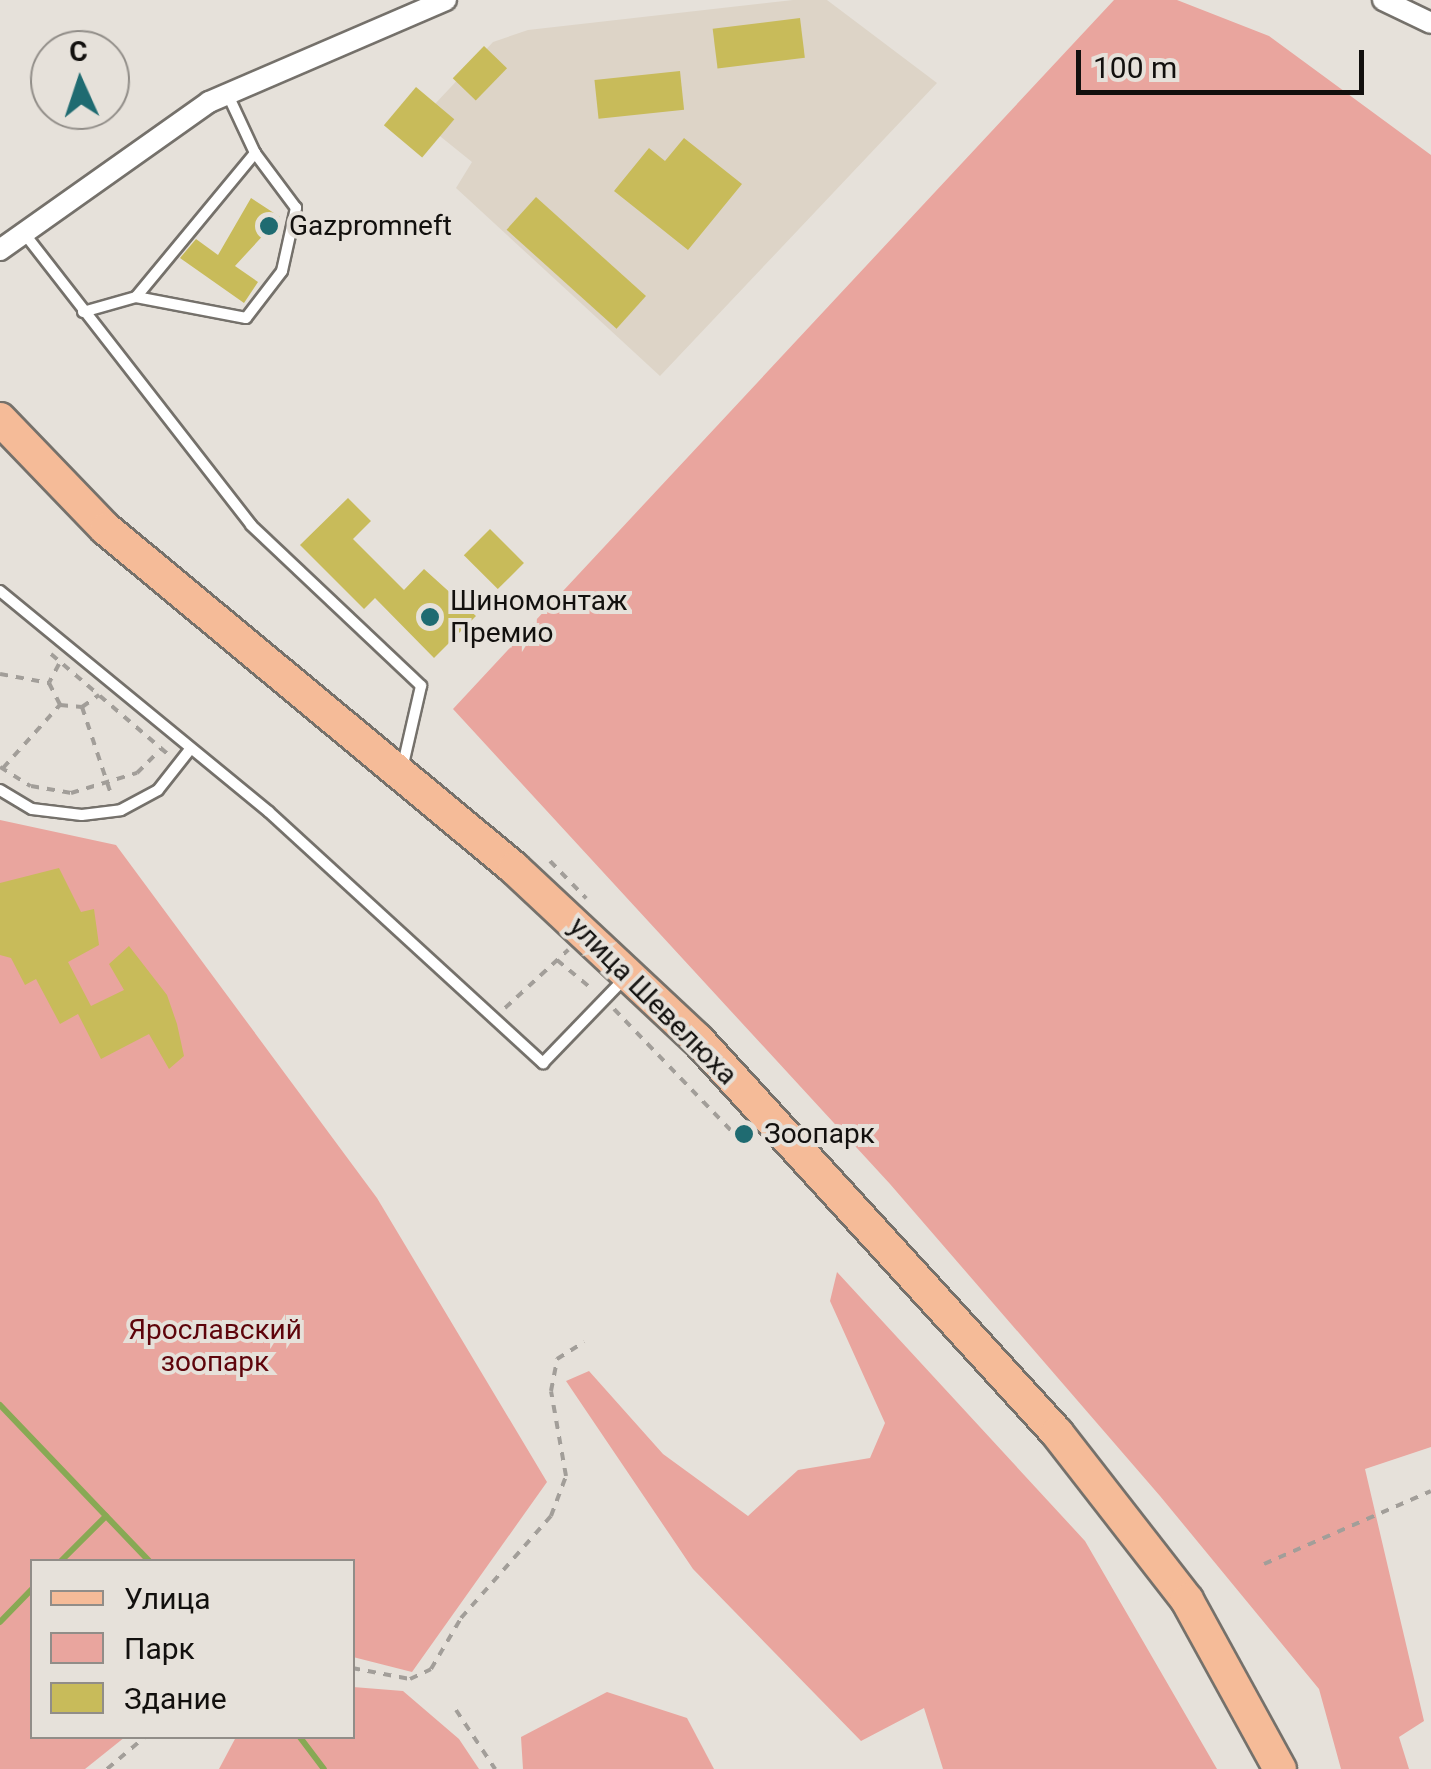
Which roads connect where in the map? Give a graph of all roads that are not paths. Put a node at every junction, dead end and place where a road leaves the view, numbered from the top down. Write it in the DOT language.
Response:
graph roads {
  1 [pos="446,0"];
  2 [pos="1383,0"];
  3 [pos="1431,23"];
  4 [pos="227,93"];
  5 [pos="255,152"];
  6 [pos="24,233"];
  7 [pos="0,250"];
  8 [pos="136,297"];
  9 [pos="83,312"];
  10 [pos="0,418"];
  11 [pos="0,591"];
  12 [pos="191,748"];
  13 [pos="401,775"];
  14 [pos="0,790"];
  15 [pos="630,973"];
  16 [pos="1280,1769"];
  1 -- 4 [label="street"];
  2 -- 3 [label="street"];
  4 -- 5 [label="lane"];
  4 -- 6 [label="street"];
  5 -- 8 [label="lane"];
  5 -- 8 [label="lane"];
  6 -- 7 [label="street"];
  6 -- 9 [label="lane"];
  8 -- 9 [label="lane"];
  9 -- 13 [label="lane"];
  10 -- 13 [label="main road, улица Шевелюха"];
  11 -- 12 [label="lane"];
  12 -- 14 [label="lane"];
  12 -- 15 [label="lane"];
  13 -- 15 [label="main road, улица Шевелюха"];
  15 -- 16 [label="main road, улица Шевелюха"];
}
